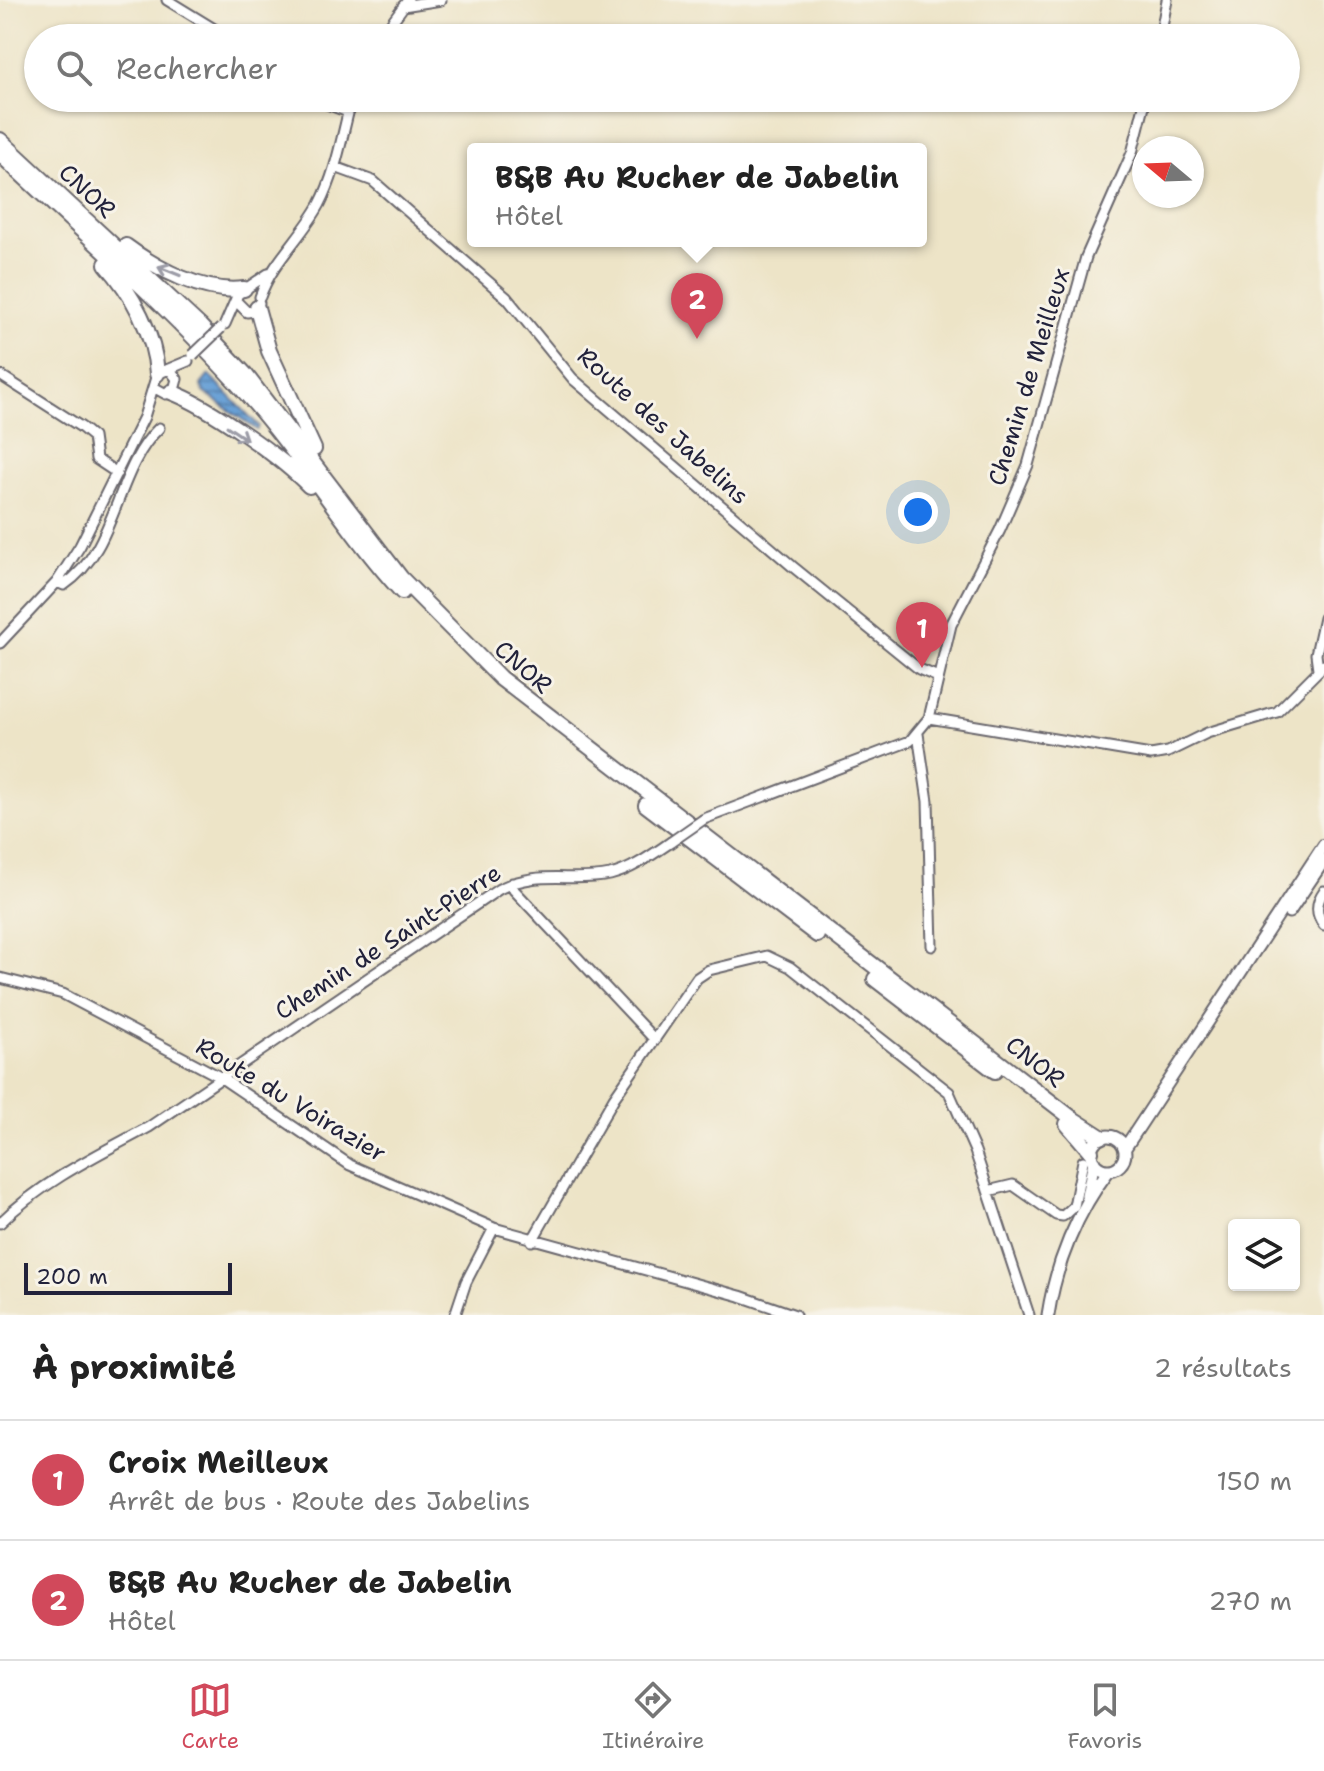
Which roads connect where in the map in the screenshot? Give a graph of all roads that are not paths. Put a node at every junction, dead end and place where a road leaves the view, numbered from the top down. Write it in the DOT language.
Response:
graph roads {
  1 [pos="167,0"];
  2 [pos="441,0"];
  3 [pos="1167,0"];
  4 [pos="405,3"];
  5 [pos="206,24"];
  6 [pos="390,24"];
  7 [pos="1163,24"];
  8 [pos="348,112"];
  9 [pos="1142,112"];
  10 [pos="3,147"];
  11 [pos="335,167"];
  12 [pos="51,201"];
  13 [pos="270,272"];
  14 [pos="243,293"];
  15 [pos="254,306"];
  16 [pos="223,326"];
  17 [pos="0,375"];
  18 [pos="166,383"];
  19 [pos="159,428"];
  20 [pos="117,473"];
  21 [pos="360,524"];
  22 [pos="379,567"];
  23 [pos="57,582"];
  24 [pos="1324,618"];
  25 [pos="0,643"];
  26 [pos="1321,667"];
  27 [pos="938,677"];
  28 [pos="929,718"];
  29 [pos="918,734"];
  30 [pos="1324,845"];
  31 [pos="1324,860"];
  32 [pos="512,883"];
  33 [pos="1324,891"];
  34 [pos="1324,925"];
  35 [pos="932,946"];
  36 [pos="0,978"];
  37 [pos="1237,979"];
  38 [pos="655,1040"];
  39 [pos="220,1077"];
  40 [pos="1154,1104"];
  41 [pos="1107,1137"];
  42 [pos="1125,1148"];
  43 [pos="1089,1158"];
  44 [pos="1109,1170"];
  45 [pos="988,1191"];
  46 [pos="1083,1211"];
  47 [pos="0,1223"];
  48 [pos="494,1228"];
  49 [pos="532,1241"];
  50 [pos="455,1315"];
  51 [pos="795,1315"];
  52 [pos="1029,1315"];
  53 [pos="1048,1315"];
  1 -- 5 [label="street"];
  2 -- 4 [label="street"];
  3 -- 7 [label="street"];
  4 -- 6 [label="street"];
  8 -- 11 [label="street"];
  9 -- 27 [label="street, Chemin de Meilleux"];
  10 -- 12 [label="highway, CNOR"];
  14 -- 10 [label="highway, one-way"];
  10 -- 21 [label="highway, CNOR"];
  11 -- 13 [label="street"];
  11 -- 27 [label="street, Route des Jabelins"];
  12 -- 18 [label="highway"];
  12 -- 22 [label="highway, CNOR"];
  13 -- 14 [label="street"];
  13 -- 15 [label="street"];
  14 -- 15 [label="street"];
  14 -- 15 [label="street"];
  14 -- 16 [label="street"];
  15 -- 16 [label="street"];
  15 -- 21 [label="highway"];
  16 -- 18 [label="street, bridge"];
  17 -- 20 [label="street"];
  18 -- 20 [label="street"];
  18 -- 22 [label="highway, one-way"];
  19 -- 23 [label="street"];
  20 -- 23 [label="street"];
  21 -- 41 [label="highway, CNOR"];
  22 -- 43 [label="highway, CNOR"];
  23 -- 25 [label="street"];
  24 -- 26 [label="street"];
  26 -- 28 [label="street"];
  27 -- 28 [label="street, Chemin de Meilleux"];
  28 -- 29 [label="street, Chemin de Meilleux"];
  29 -- 32 [label="street, Chemin de Saint-Pierre, bridge"];
  29 -- 35 [label="street"];
  30 -- 37 [label="main road"];
  31 -- 37 [label="main road"];
  32 -- 38 [label="street"];
  32 -- 39 [label="street, Chemin de Saint-Pierre"];
  33 -- 34 [label="street"];
  36 -- 39 [label="street, Route du Voirazier"];
  37 -- 40 [label="main road"];
  38 -- 45 [label="street"];
  38 -- 49 [label="street"];
  39 -- 47 [label="street, Chemin de Saint-Pierre"];
  39 -- 48 [label="street, Route du Voirazier"];
  40 -- 41 [label="main road"];
  40 -- 42 [label="main road"];
  41 -- 42 [label="main road"];
  41 -- 43 [label="main road"];
  42 -- 44 [label="main road"];
  43 -- 44 [label="main road"];
  43 -- 45 [label="street"];
  43 -- 46 [label="main road"];
  44 -- 46 [label="main road"];
  45 -- 52 [label="street"];
  46 -- 53 [label="main road"];
  48 -- 49 [label="street, Route du Voirazier"];
  48 -- 50 [label="street"];
  49 -- 51 [label="street, Route du Voirazier"];
}
